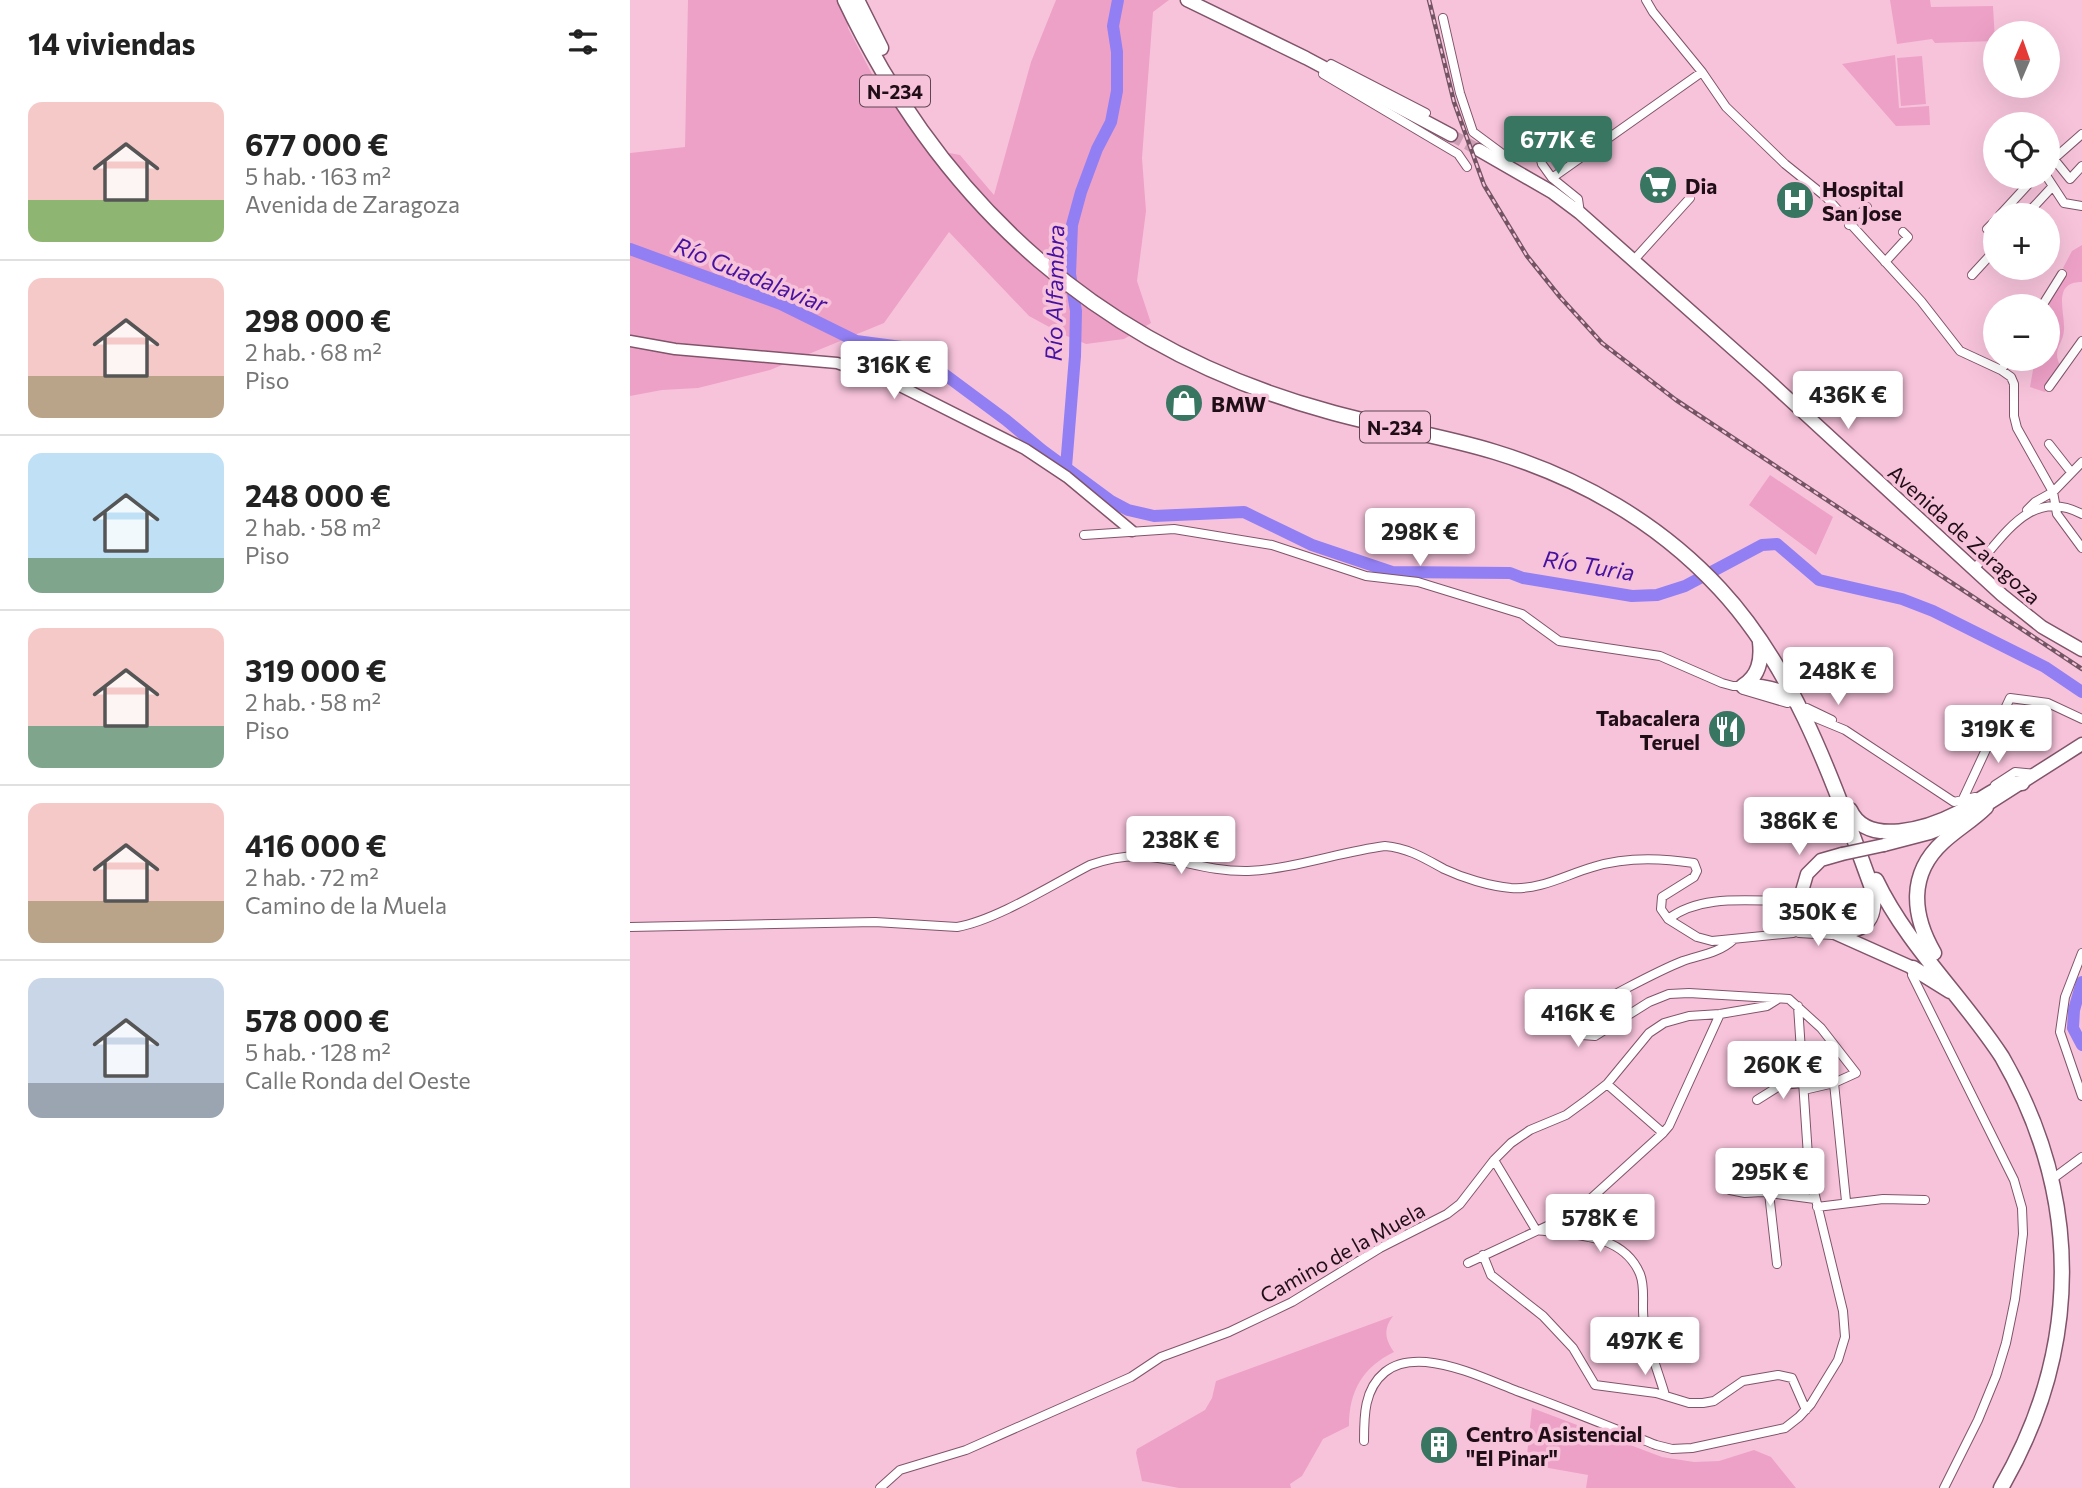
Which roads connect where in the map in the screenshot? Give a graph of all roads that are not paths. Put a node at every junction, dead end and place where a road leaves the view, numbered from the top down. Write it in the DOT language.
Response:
graph roads {
  1 [pos="845,0"];
  2 [pos="857,0"];
  3 [pos="1187,0"];
  4 [pos="1646,0"];
  5 [pos="1443,18"];
  6 [pos="1326,68"];
  7 [pos="1702,72"];
  8 [pos="1426,113"];
  9 [pos="2082,134"];
  10 [pos="1451,135"];
  11 [pos="1479,150"];
  12 [pos="2060,153"];
  13 [pos="2082,166"];
  14 [pos="1467,167"];
  15 [pos="2060,170"];
  16 [pos="956,176"];
  17 [pos="1552,178"];
  18 [pos="2024,189"];
  19 [pos="2050,189"];
  20 [pos="2054,189"];
  21 [pos="1690,198"];
  22 [pos="2011,203"];
  23 [pos="2037,203"];
  24 [pos="2082,206"];
  25 [pos="1867,207"];
  26 [pos="1580,213"];
  27 [pos="1850,225"];
  28 [pos="1903,232"];
  29 [pos="1633,261"];
  30 [pos="1885,262"];
  31 [pos="1983,263"];
  32 [pos="2062,274"];
  33 [pos="1972,275"];
  34 [pos="2050,294"];
  35 [pos="630,341"];
  36 [pos="2082,341"];
  37 [pos="1983,361"];
  38 [pos="2002,371"];
  39 [pos="2049,387"];
  40 [pos="2049,443"];
  41 [pos="2082,463"];
  42 [pos="2071,472"];
  43 [pos="2053,492"];
  44 [pos="2055,505"];
  45 [pos="2078,512"];
  46 [pos="2025,513"];
  47 [pos="2063,522"];
  48 [pos="1132,531"];
  49 [pos="1084,535"];
  50 [pos="2082,548"];
  51 [pos="1975,569"];
  52 [pos="1760,641"];
  53 [pos="2082,650"];
  54 [pos="1738,686"];
  55 [pos="1799,707"];
  56 [pos="2082,719"];
  57 [pos="1813,737"];
  58 [pos="2082,744"];
  59 [pos="2038,773"];
  60 [pos="2022,783"];
  61 [pos="1962,801"];
  62 [pos="1986,807"];
  63 [pos="1850,829"];
  64 [pos="1799,900"];
  65 [pos="1850,902"];
  66 [pos="1668,919"];
  67 [pos="1814,922"];
  68 [pos="630,927"];
  69 [pos="1790,931"];
  70 [pos="1845,938"];
  71 [pos="1733,940"];
  72 [pos="2082,953"];
  73 [pos="1913,968"];
  74 [pos="1944,980"];
  75 [pos="1957,996"];
  76 [pos="1778,999"];
  77 [pos="1798,1006"];
  78 [pos="1720,1014"];
  79 [pos="1833,1083"];
  80 [pos="1607,1084"];
  81 [pos="1803,1087"];
  82 [pos="2082,1096"];
  83 [pos="1757,1101"];
  84 [pos="1662,1133"];
  85 [pos="2082,1157"];
  86 [pos="1494,1160"];
  87 [pos="2055,1177"];
  88 [pos="1730,1190"];
  89 [pos="1769,1193"];
  90 [pos="1925,1200"];
  91 [pos="1846,1201"];
  92 [pos="1816,1203"];
  93 [pos="1536,1230"];
  94 [pos="1483,1255"];
  95 [pos="1468,1263"];
  96 [pos="1777,1264"];
  97 [pos="1665,1395"];
  98 [pos="1806,1410"];
  99 [pos="1364,1441"];
  100 [pos="880,1488"];
  101 [pos="1944,1488"];
  102 [pos="2001,1488"];
  1 -- 16 [label="highway, N-234"];
  2 -- 16 [label="highway, N-234"];
  3 -- 6 [label="main road"];
  4 -- 7 [label="street"];
  5 -- 17 [label="street, Avenida de Zaragoza"];
  6 -- 8 [label="street"];
  6 -- 10 [label="main road"];
  6 -- 14 [label="street"];
  7 -- 17 [label="street"];
  7 -- 27 [label="street"];
  9 -- 12 [label="street"];
  11 -- 26 [label="main road, Avenida de Zaragoza"];
  13 -- 15 [label="street"];
  16 -- 52 [label="highway, N-234"];
  17 -- 26 [label="street, Avenida de Zaragoza"];
  18 -- 22 [label="street"];
  19 -- 23 [label="street"];
  20 -- 24 [label="street"];
  21 -- 29 [label="street"];
  25 -- 27 [label="street"];
  26 -- 29 [label="main road, Avenida de Zaragoza"];
  27 -- 30 [label="street"];
  28 -- 30 [label="street"];
  29 -- 51 [label="main road, Avenida de Zaragoza"];
  30 -- 37 [label="street"];
  31 -- 33 [label="street"];
  32 -- 34 [label="street"];
  35 -- 48 [label="street"];
  36 -- 39 [label="street"];
  38 -- 43 [label="street"];
  40 -- 42 [label="street"];
  41 -- 42 [label="street"];
  42 -- 43 [label="street"];
  43 -- 44 [label="street"];
  43 -- 46 [label="street"];
  44 -- 45 [label="street"];
  44 -- 46 [label="street"];
  44 -- 47 [label="street"];
  45 -- 47 [label="street"];
  46 -- 51 [label="street"];
  47 -- 50 [label="street"];
  48 -- 49 [label="street"];
  48 -- 54 [label="street"];
  51 -- 53 [label="main road, Avenida de Zaragoza"];
  52 -- 54 [label="highway"];
  52 -- 55 [label="highway, N-234"];
  54 -- 55 [label="highway"];
  55 -- 57 [label="highway, N-234"];
  55 -- 61 [label="street"];
  56 -- 61 [label="street"];
  57 -- 60 [label="highway"];
  57 -- 63 [label="highway, N-234"];
  58 -- 59 [label="main road"];
  59 -- 60 [label="main road"];
  59 -- 61 [label="street"];
  60 -- 62 [label="main road"];
  62 -- 64 [label="main road, bridge"];
  62 -- 74 [label="highway"];
  63 -- 67 [label="highway"];
  63 -- 74 [label="highway, N-234"];
  64 -- 65 [label="street"];
  64 -- 66 [label="street"];
  64 -- 67 [label="main road"];
  64 -- 69 [label="street"];
  66 -- 68 [label="street"];
  66 -- 71 [label="street"];
  67 -- 69 [label="street"];
  67 -- 70 [label="main road"];
  69 -- 70 [label="street"];
  69 -- 71 [label="street"];
  70 -- 73 [label="main road"];
  71 -- 76 [label="street"];
  72 -- 82 [label="street"];
  73 -- 75 [label="highway"];
  73 -- 101 [label="street"];
  74 -- 75 [label="highway, N-234"];
  75 -- 87 [label="highway, N-234"];
  76 -- 77 [label="street"];
  76 -- 78 [label="street, Camino de la Muela"];
  77 -- 79 [label="street"];
  77 -- 81 [label="street"];
  78 -- 80 [label="street, Camino de la Muela"];
  78 -- 84 [label="street"];
  79 -- 81 [label="street"];
  79 -- 91 [label="street"];
  80 -- 84 [label="street"];
  80 -- 86 [label="street, Camino de la Muela"];
  81 -- 83 [label="street"];
  81 -- 92 [label="street"];
  84 -- 93 [label="street"];
  85 -- 87 [label="street"];
  86 -- 93 [label="street"];
  86 -- 100 [label="street, Camino de la Muela"];
  87 -- 102 [label="highway, N-234"];
  88 -- 89 [label="street"];
  89 -- 92 [label="street"];
  89 -- 96 [label="street"];
  90 -- 91 [label="street"];
  91 -- 92 [label="street"];
  92 -- 98 [label="street"];
  93 -- 94 [label="street"];
  93 -- 97 [label="street"];
  94 -- 95 [label="street"];
  94 -- 97 [label="street"];
  97 -- 98 [label="street"];
  98 -- 99 [label="street"];
}
